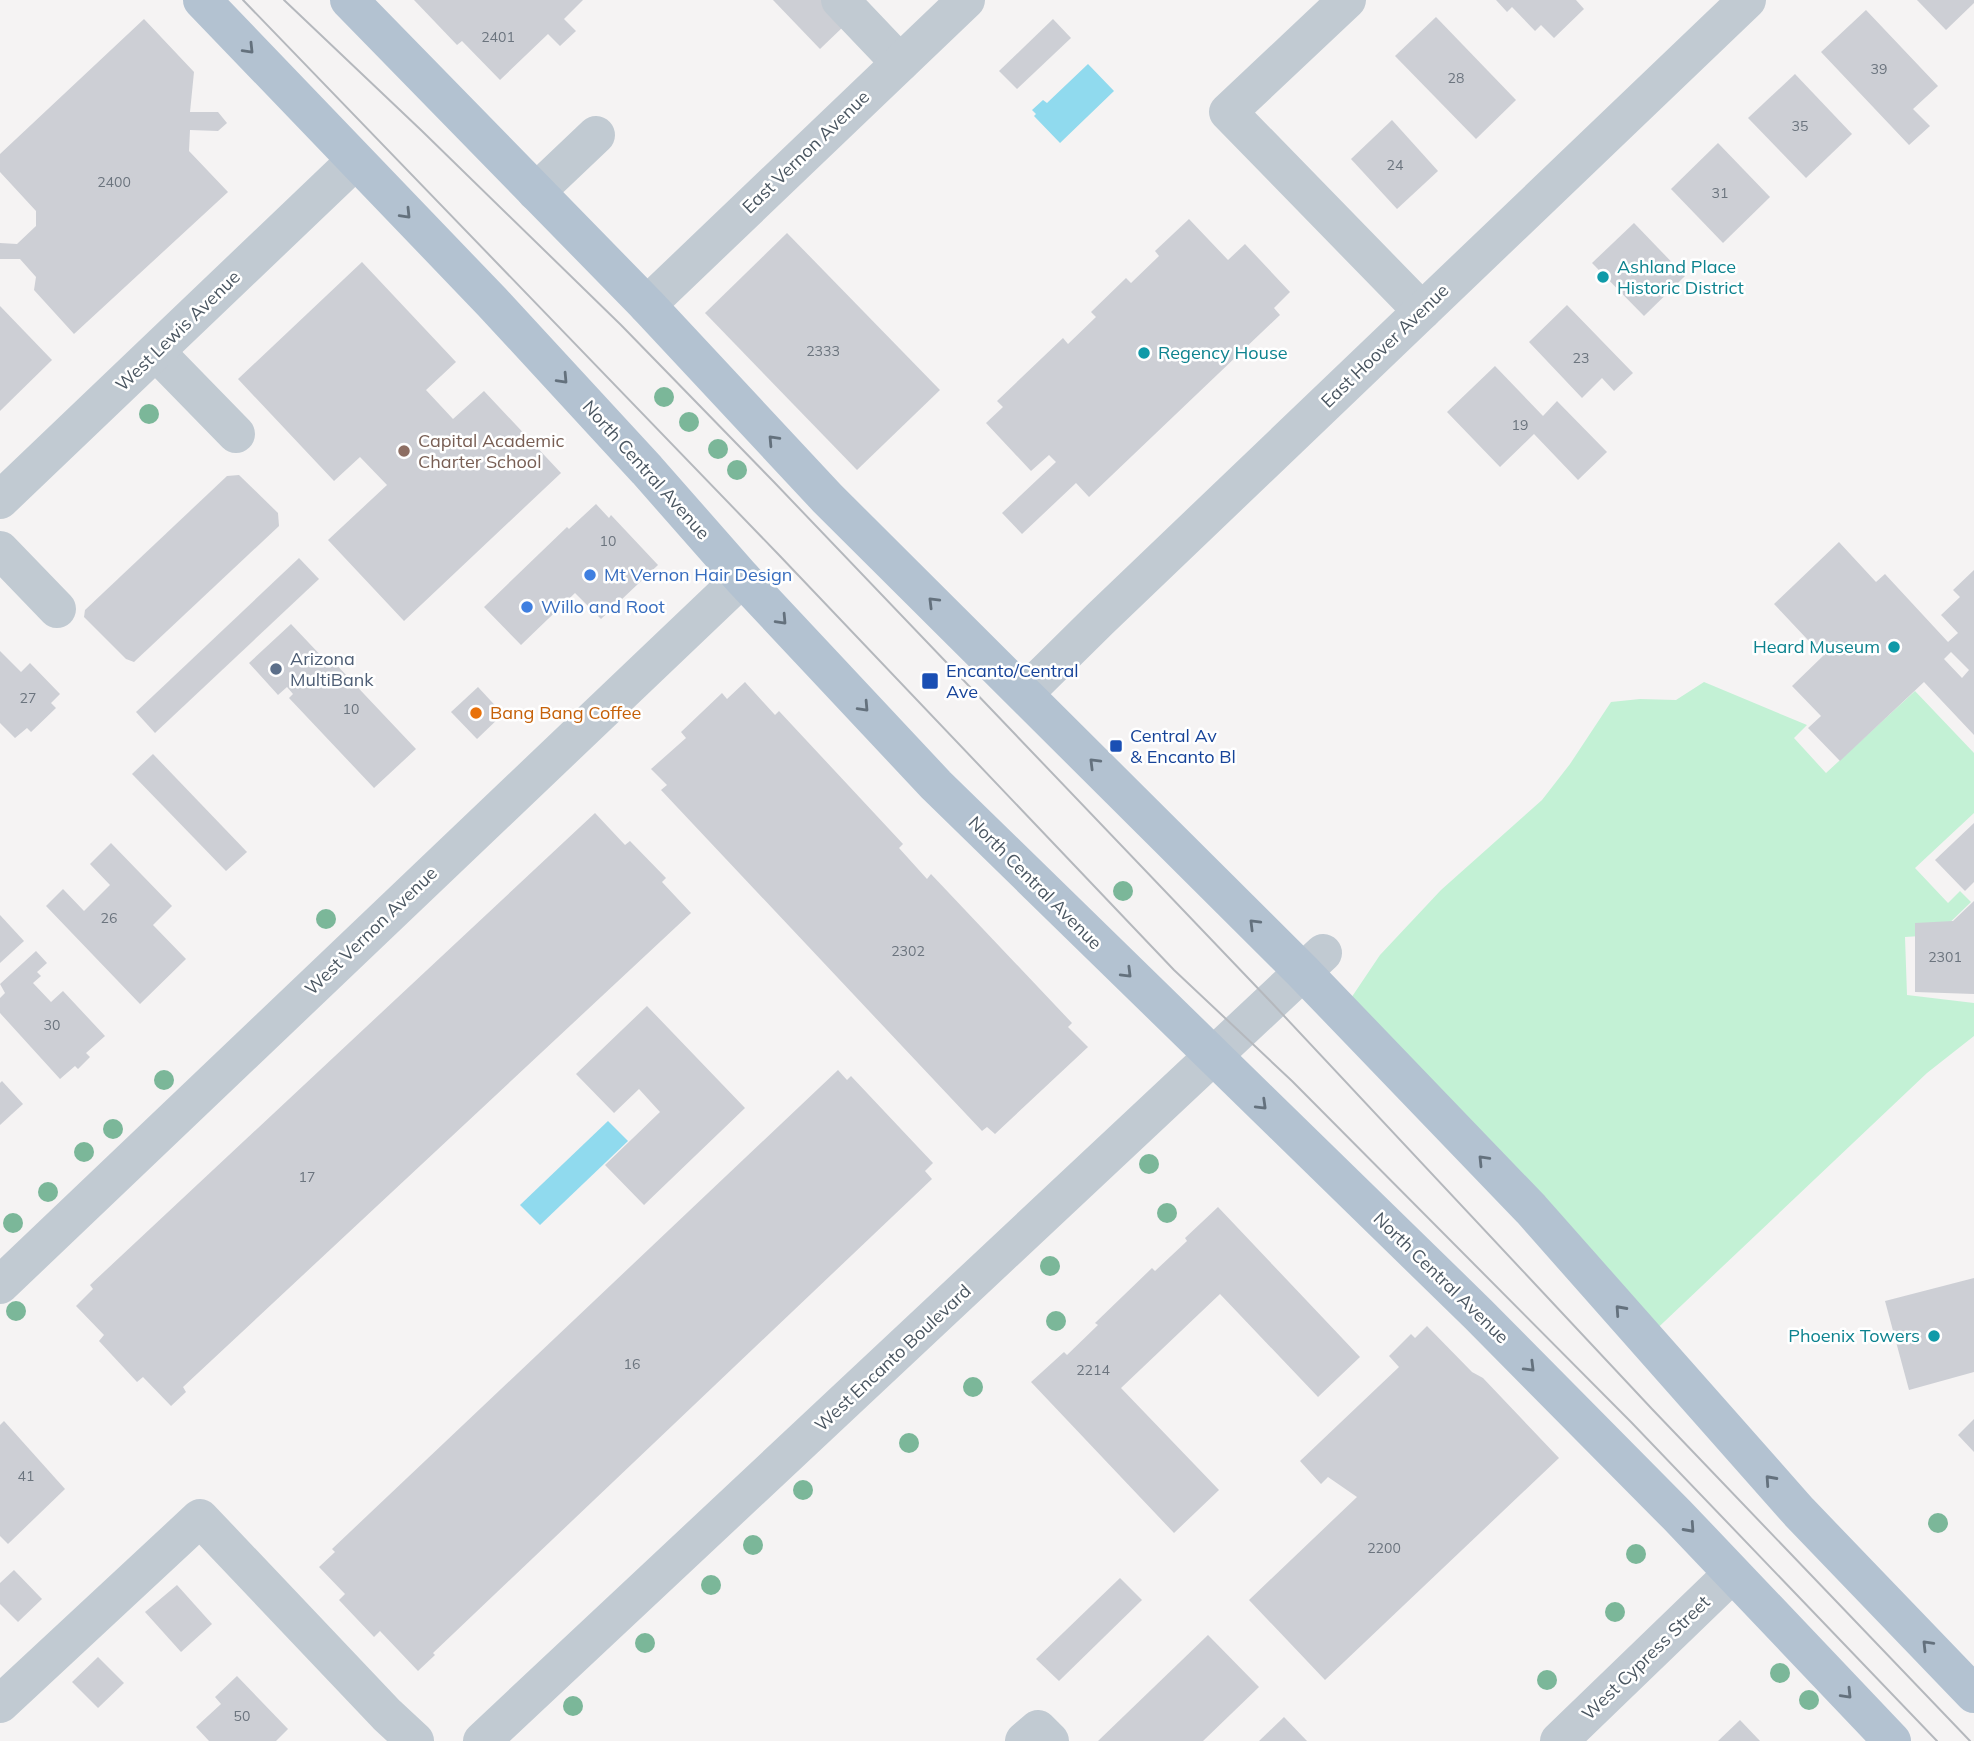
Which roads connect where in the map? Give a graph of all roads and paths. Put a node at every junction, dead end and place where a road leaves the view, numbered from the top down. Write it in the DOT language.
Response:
graph roads {
  1 [pos="202,0"];
  2 [pos="349,0"];
  3 [pos="840,0"];
  4 [pos="966,0"];
  5 [pos="1347,0"];
  6 [pos="1747,0"];
  7 [pos="900,63"];
  8 [pos="596,135"];
  9 [pos="355,161"];
  10 [pos="536,192"];
  11 [pos="647,305"];
  12 [pos="1422,311"];
  13 [pos="156,352"];
  14 [pos="236,434"];
  15 [pos="0,500"];
  16 [pos="0,550"];
  17 [pos="742,578"];
  18 [pos="57,609"];
  19 [pos="1025,694"];
  20 [pos="1313,963"];
  21 [pos="1213,1058"];
  22 [pos="0,1285"];
  23 [pos="1732,1574"];
  24 [pos="1974,1695"];
  25 [pos="0,1704"];
  26 [pos="415,1741"];
  27 [pos="482,1741"];
  28 [pos="1024,1741"];
  29 [pos="1050,1741"];
  30 [pos="1559,1741"];
  31 [pos="1892,1741"];
  1 -- 9 [label="main road, North Central Avenue, one-way"];
  2 -- 10 [label="main road"];
  3 -- 7 [label="street"];
  4 -- 7 [label="street, East Vernon Avenue"];
  5 -- 12 [label="street"];
  6 -- 12 [label="street, East Hoover Avenue"];
  7 -- 11 [label="street, East Vernon Avenue"];
  8 -- 10 [label="street"];
  9 -- 13 [label="street, West Lewis Avenue"];
  9 -- 17 [label="main road, North Central Avenue, one-way"];
  10 -- 11 [label="main road"];
  19 -- 11 [label="main road, one-way"];
  12 -- 19 [label="street, East Hoover Avenue"];
  13 -- 14 [label="street"];
  13 -- 15 [label="street, West Lewis Avenue"];
  16 -- 18 [label="street"];
  17 -- 21 [label="main road, North Central Avenue, one-way"];
  17 -- 22 [label="street, West Vernon Avenue"];
  20 -- 19 [label="main road, one-way"];
  20 -- 21 [label="street, West Encanto Boulevard"];
  24 -- 20 [label="main road, one-way"];
  21 -- 23 [label="main road, North Central Avenue, one-way"];
  21 -- 27 [label="street, West Encanto Boulevard"];
  23 -- 30 [label="street, West Cypress Street"];
  23 -- 31 [label="main road, North Central Avenue, one-way"];
  25 -- 26 [label="street"];
  28 -- 29 [label="street"];
}
